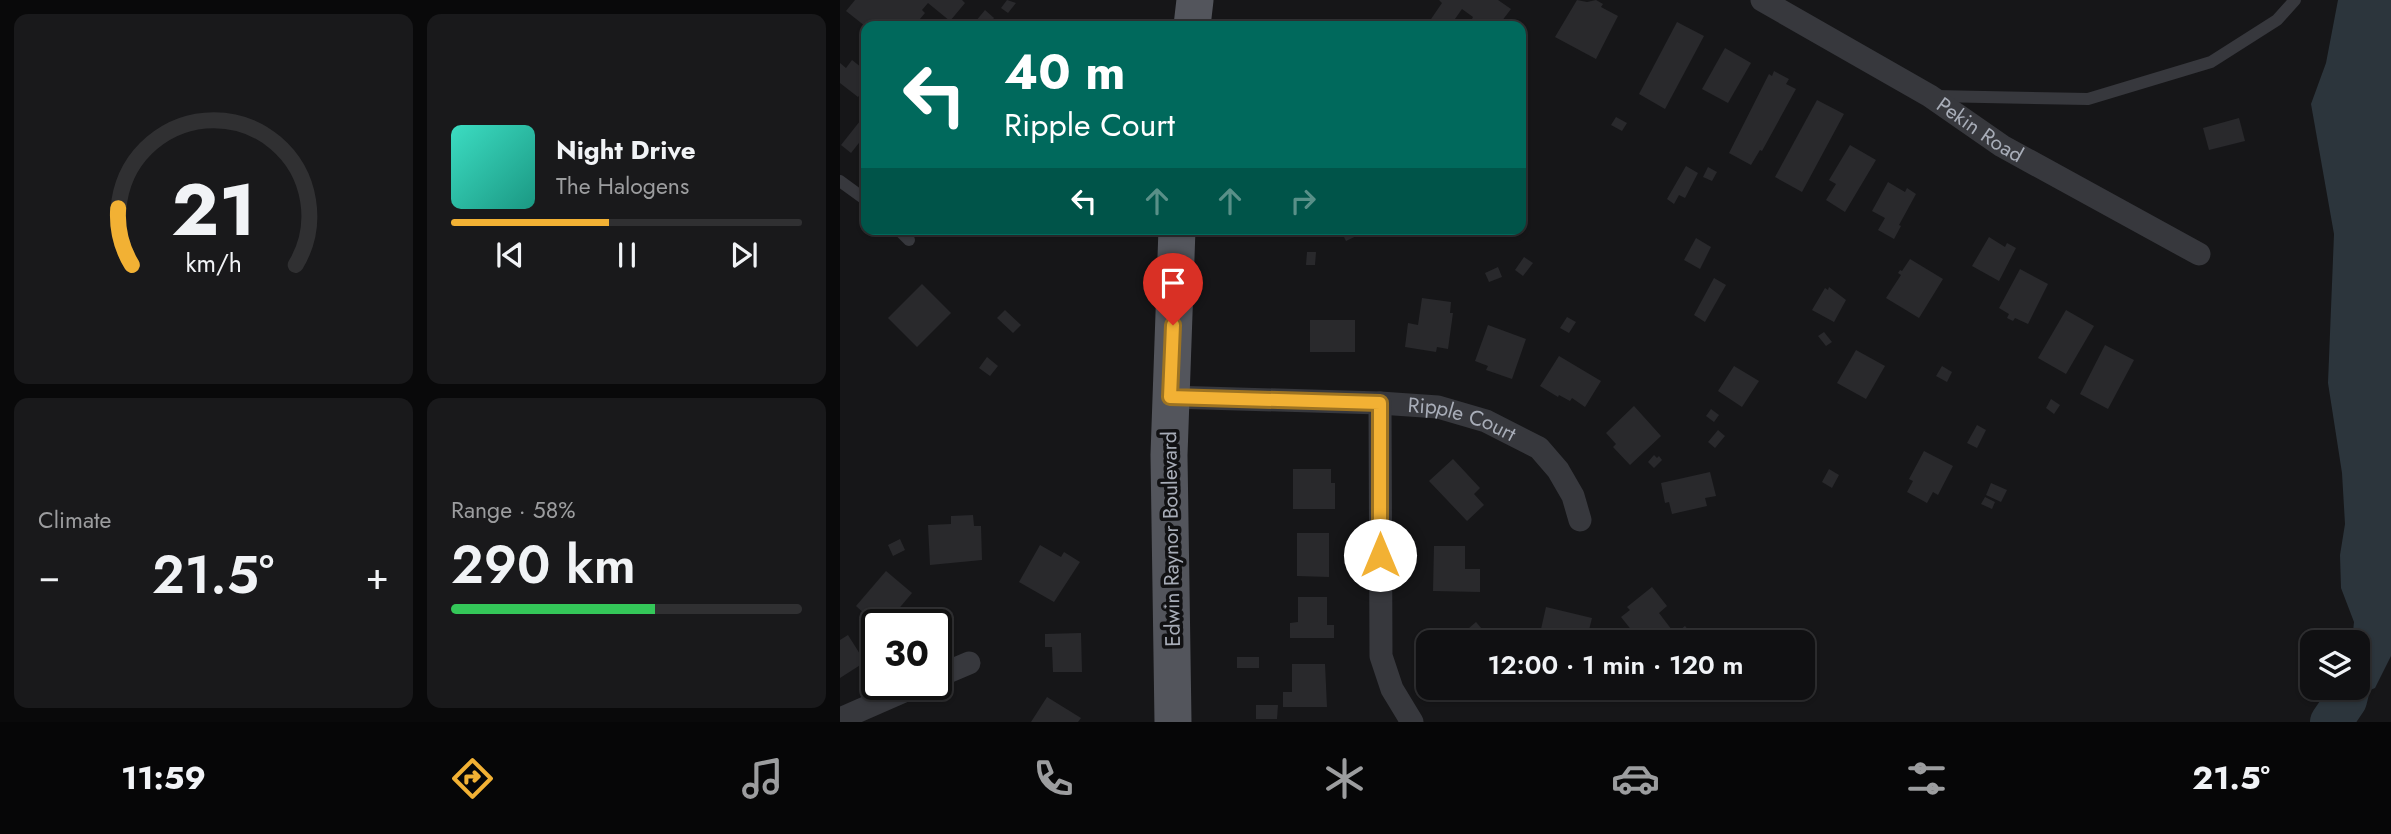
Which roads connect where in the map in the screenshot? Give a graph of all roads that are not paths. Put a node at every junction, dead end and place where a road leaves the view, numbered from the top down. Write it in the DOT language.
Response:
graph roads {
  1 [pos="1195,0"];
  2 [pos="1762,0"];
  3 [pos="2295,0"];
  4 [pos="1193,21"];
  5 [pos="1930,96"];
  6 [pos="840,181"];
  7 [pos="861,196"];
  8 [pos="904,235"];
  9 [pos="1177,235"];
  10 [pos="909,240"];
  11 [pos="2199,254"];
  12 [pos="1170,397"];
  13 [pos="1380,403"];
  14 [pos="1580,520"];
  15 [pos="969,663"];
  16 [pos="952,670"];
  17 [pos="883,700"];
  18 [pos="840,719"];
  19 [pos="1172,722"];
  20 [pos="1412,722"];
  1 -- 4 [label="main road"];
  2 -- 5 [label="street, Pekin Road"];
  3 -- 5 [label="lane"];
  5 -- 11 [label="street, Pekin Road"];
  6 -- 7 [label="lane"];
  8 -- 10 [label="lane"];
  9 -- 12 [label="main road, Edwin Raynor Boulevard"];
  12 -- 13 [label="street, Ripple Court"];
  12 -- 19 [label="main road, Edwin Raynor Boulevard"];
  13 -- 14 [label="street, Ripple Court"];
  13 -- 20 [label="street"];
  15 -- 16 [label="street"];
  17 -- 18 [label="street"];
}
